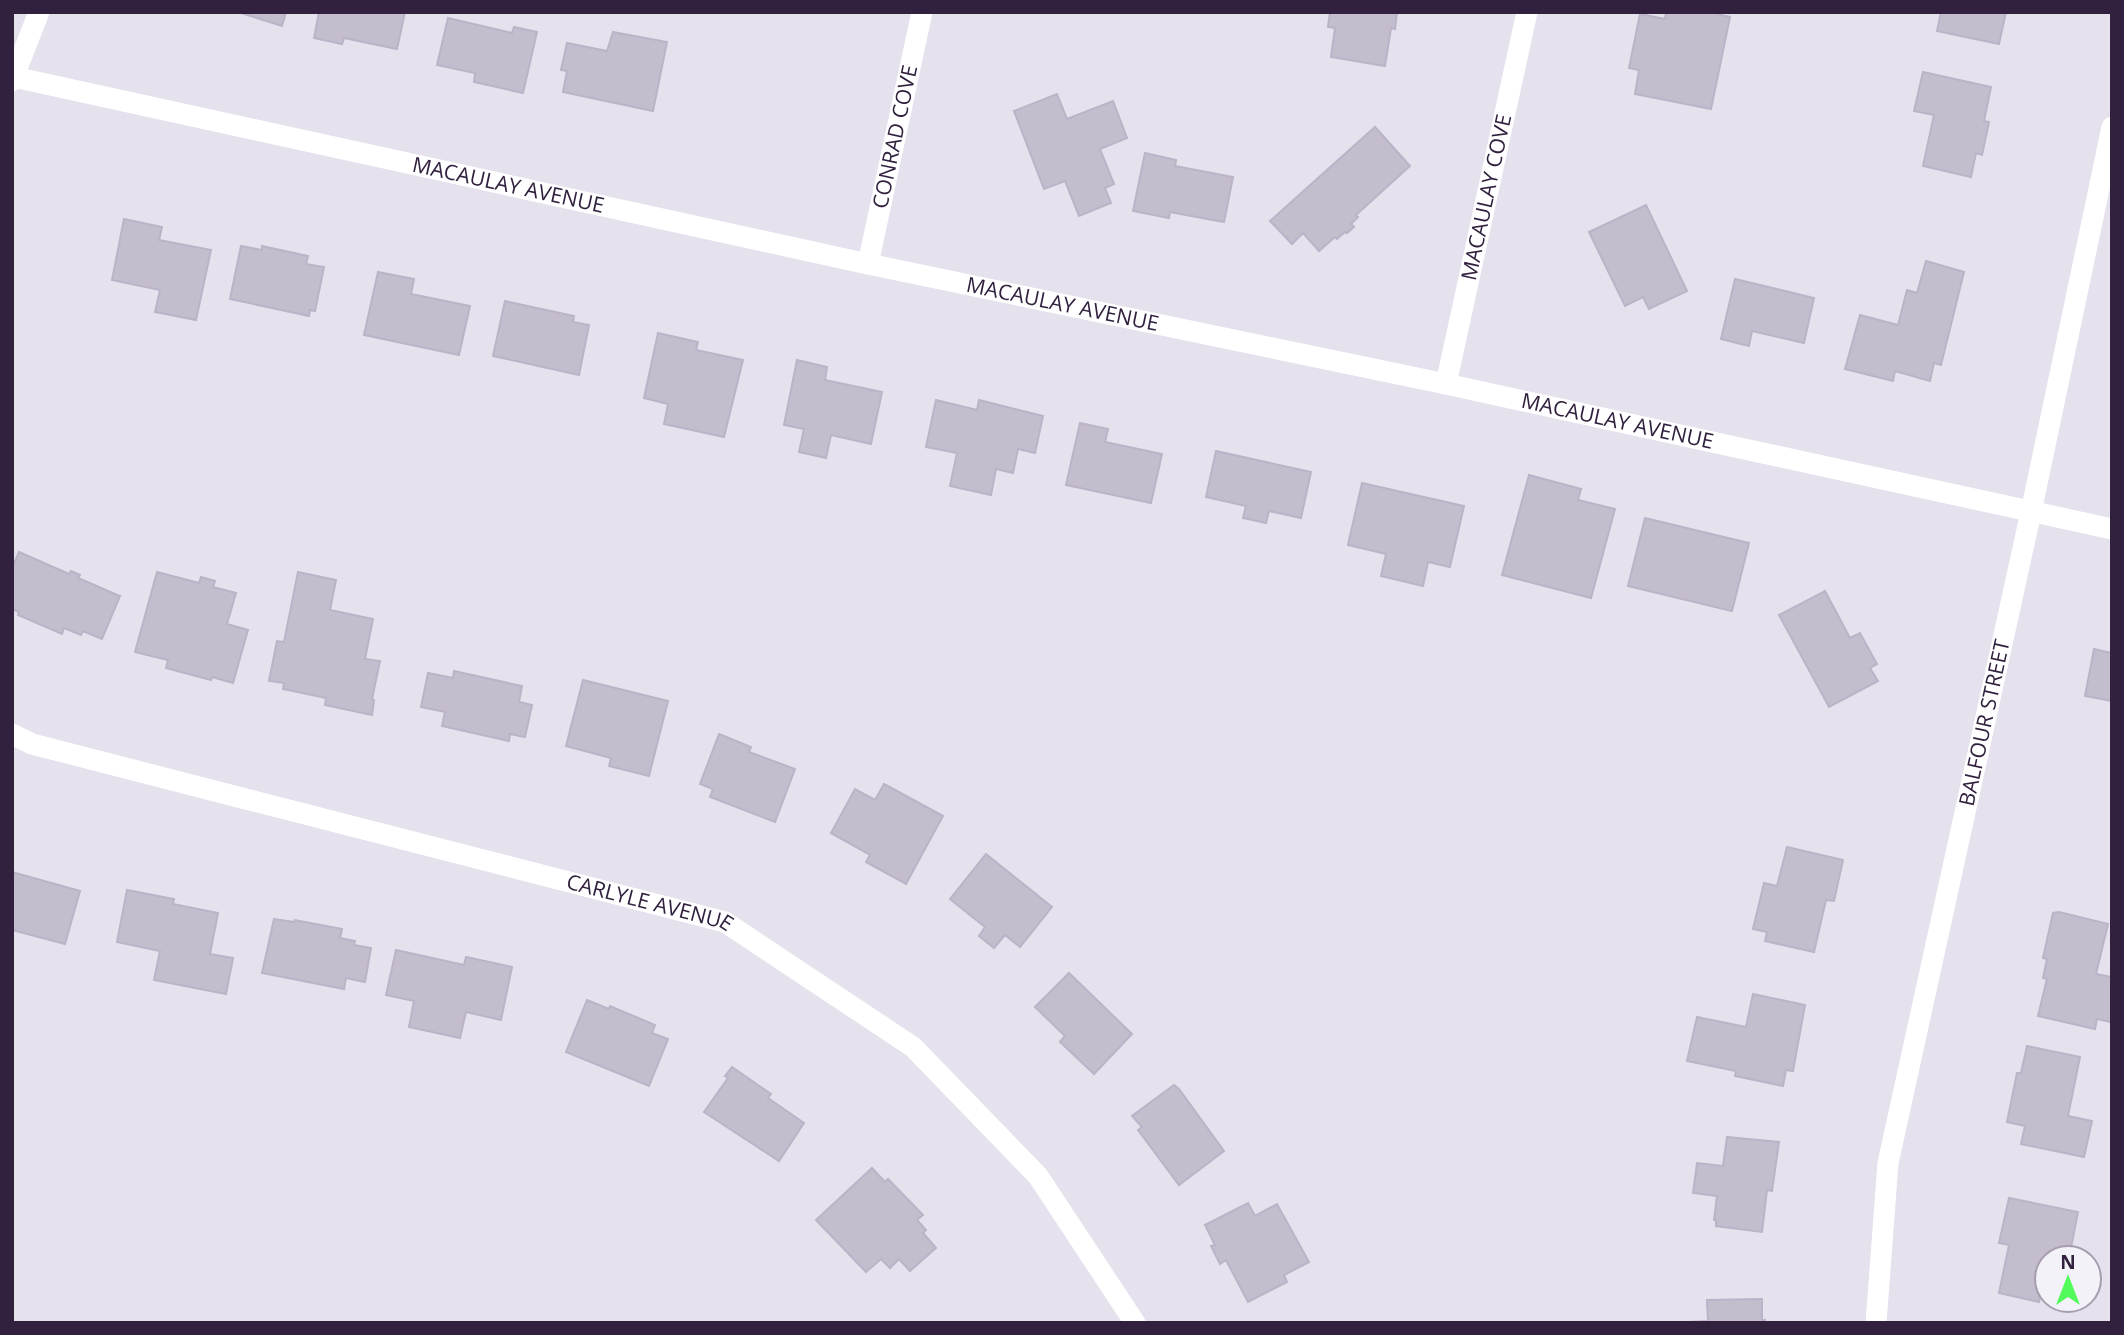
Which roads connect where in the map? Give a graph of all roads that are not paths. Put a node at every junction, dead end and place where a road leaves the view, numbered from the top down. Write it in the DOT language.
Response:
graph roads {
  1 [pos="39,12"];
  2 [pos="922,12"];
  3 [pos="1527,12"];
  4 [pos="13,79"];
  5 [pos="2112,127"];
  6 [pos="868,264"];
  7 [pos="1446,384"];
  8 [pos="2031,512"];
  9 [pos="2112,529"];
  10 [pos="12,734"];
  11 [pos="1135,1323"];
  12 [pos="1876,1323"];
  1 -- 4 [label="street"];
  2 -- 6 [label="street, CONRAD COVE"];
  3 -- 7 [label="street, MACAULAY COVE"];
  4 -- 6 [label="street, MACAULAY AVENUE"];
  5 -- 8 [label="street, BALFOUR STREET"];
  6 -- 7 [label="street, MACAULAY AVENUE"];
  7 -- 8 [label="street, MACAULAY AVENUE"];
  8 -- 9 [label="street, MACAULAY AVENUE"];
  8 -- 12 [label="street, BALFOUR STREET"];
  10 -- 11 [label="street, CARLYLE AVENUE"];
}
